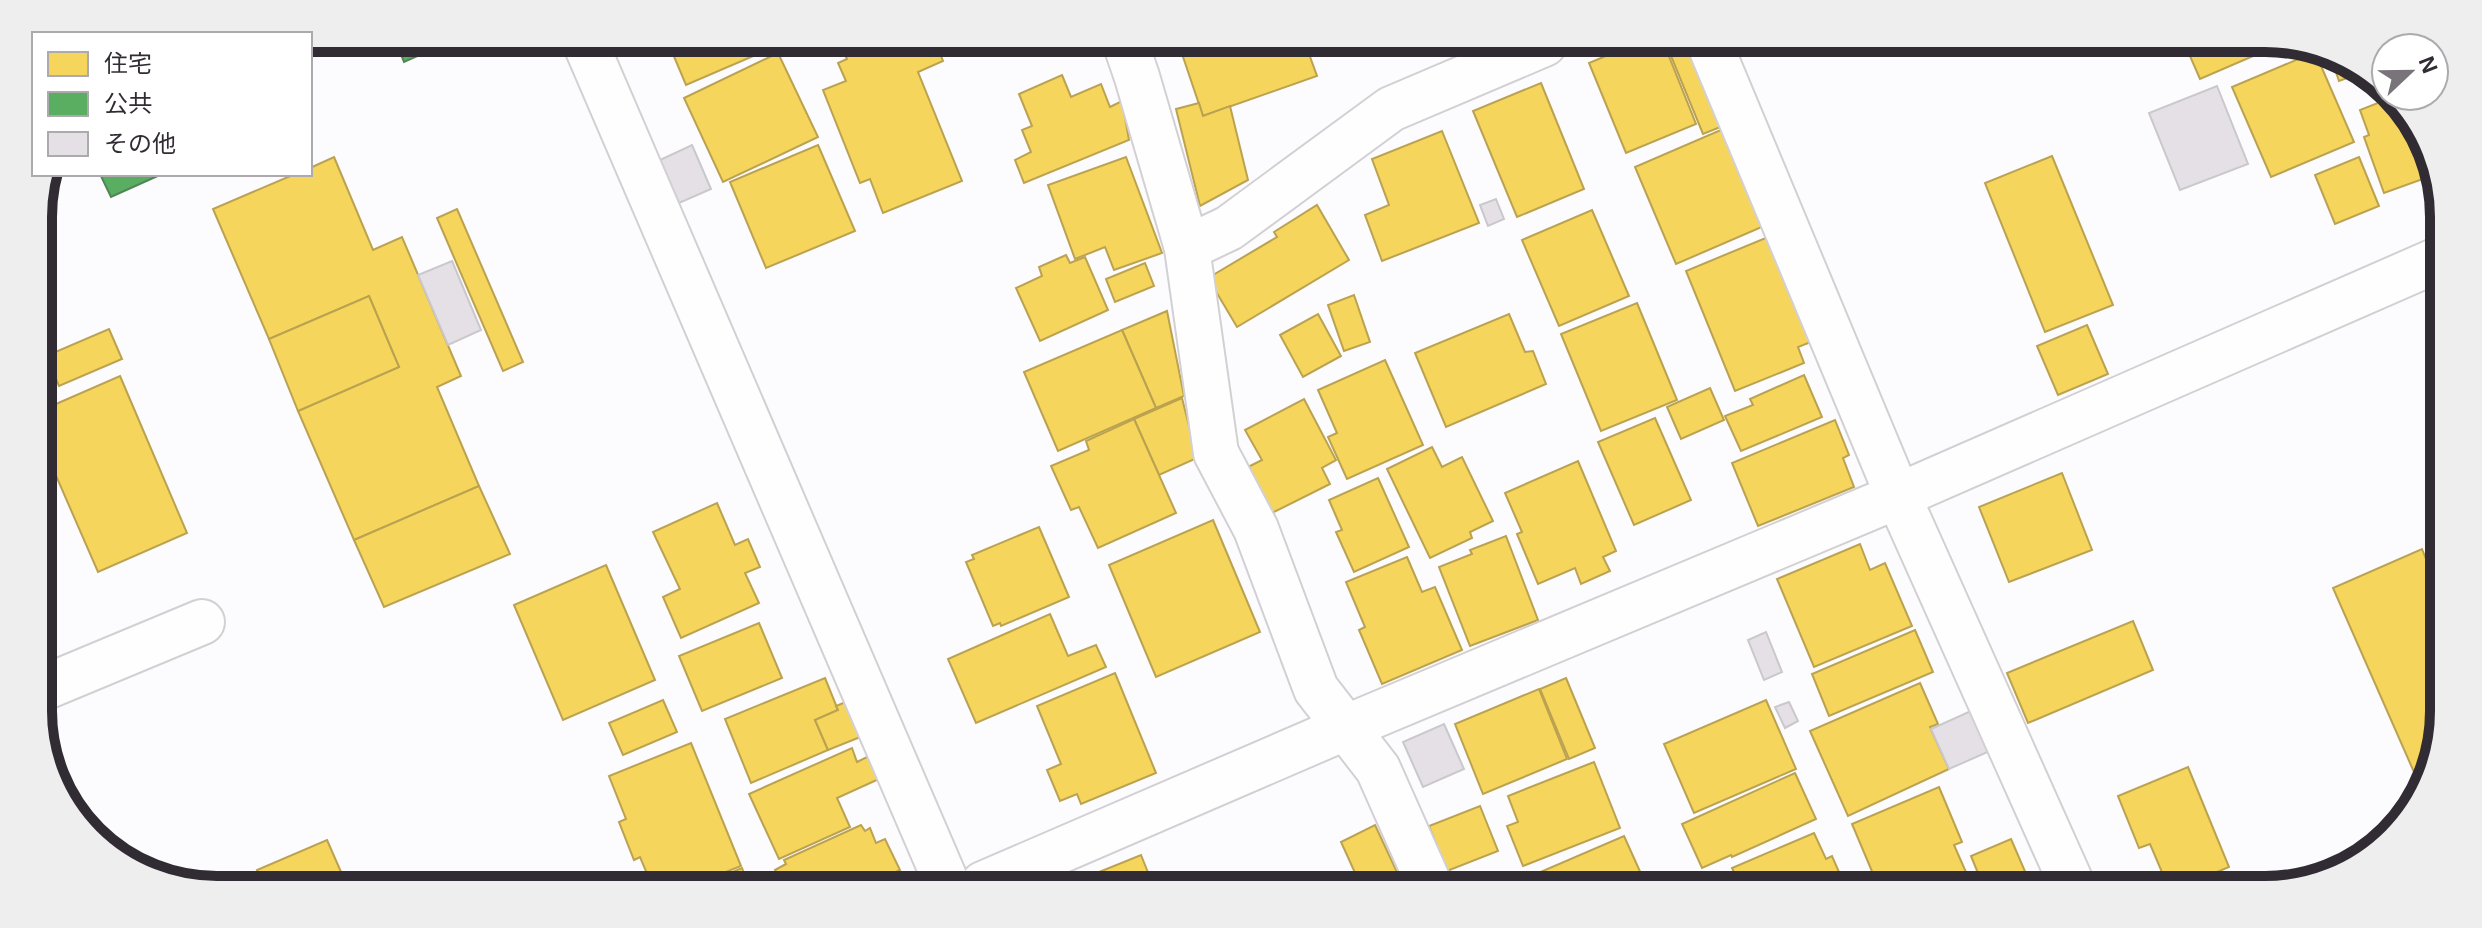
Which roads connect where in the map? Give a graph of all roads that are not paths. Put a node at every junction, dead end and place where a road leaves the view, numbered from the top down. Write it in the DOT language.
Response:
graph roads {
  1 [pos="589,52"];
  2 [pos="1128,52"];
  3 [pos="1525,52"];
  4 [pos="1713,52"];
  5 [pos="1187,248"];
  6 [pos="2430,263"];
  7 [pos="1898,496"];
  8 [pos="202,622"];
  9 [pos="52,684"];
  10 [pos="1347,727"];
  11 [pos="944,876"];
  12 [pos="1002,876"];
  13 [pos="1426,876"];
  14 [pos="2068,876"];
  1 -- 11 [label="street"];
  2 -- 5 [label="street"];
  3 -- 5 [label="street"];
  4 -- 7 [label="street"];
  5 -- 10 [label="street"];
  6 -- 7 [label="street"];
  7 -- 10 [label="street"];
  7 -- 14 [label="street"];
  8 -- 9 [label="street"];
  10 -- 12 [label="street"];
  10 -- 13 [label="street"];
}
